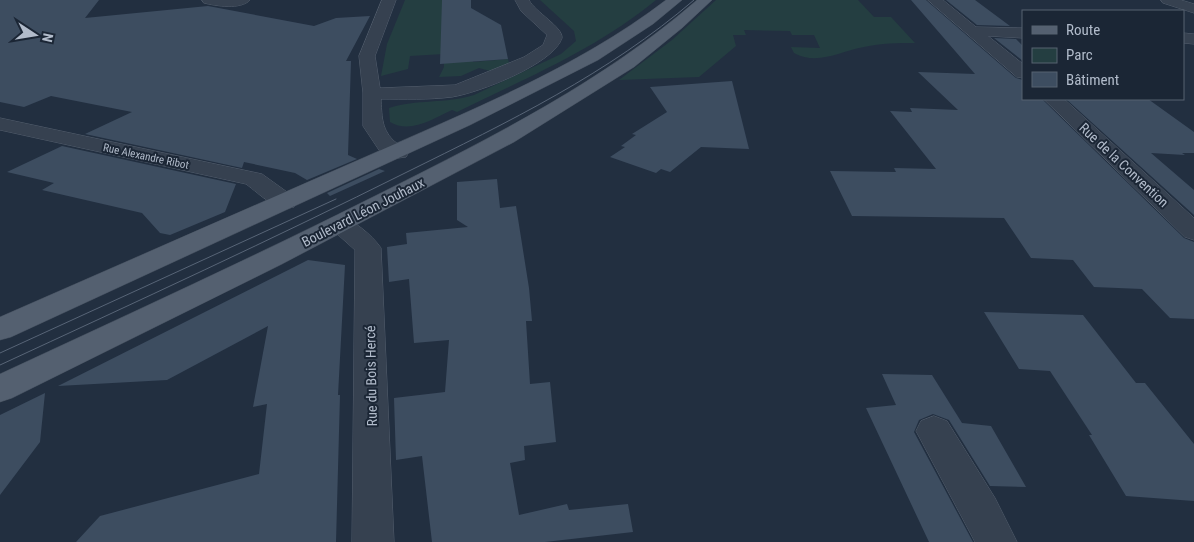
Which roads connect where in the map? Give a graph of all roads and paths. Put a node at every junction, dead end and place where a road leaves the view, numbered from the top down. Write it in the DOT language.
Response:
graph roads {
  1 [pos="210,0"];
  2 [pos="243,0"];
  3 [pos="388,0"];
  4 [pos="522,0"];
  5 [pos="675,0"];
  6 [pos="705,0"];
  7 [pos="935,0"];
  8 [pos="1168,0"];
  9 [pos="1194,9"];
  10 [pos="973,32"];
  11 [pos="1022,33"];
  12 [pos="1022,72"];
  13 [pos="372,94"];
  14 [pos="1054,100"];
  15 [pos="0,124"];
  16 [pos="398,152"];
  17 [pos="286,202"];
  18 [pos="339,224"];
  19 [pos="1194,232"];
  20 [pos="0,329"];
  21 [pos="0,389"];
  22 [pos="934,431"];
  23 [pos="373,542"];
  24 [pos="996,542"];
  1 -- 2 [label="street"];
  3 -- 13 [label="street"];
  4 -- 13 [label="street"];
  5 -- 16 [label="main road"];
  6 -- 18 [label="main road, Boulevard Léon Jouhaux"];
  7 -- 10 [label="street"];
  8 -- 9 [label="street"];
  10 -- 11 [label="street"];
  10 -- 12 [label="street"];
  13 -- 16 [label="street"];
  14 -- 19 [label="street, Rue de la Convention"];
  15 -- 17 [label="street, Rue Alexandre Ribot"];
  16 -- 17 [label="main road"];
  17 -- 20 [label="main road"];
  18 -- 21 [label="main road, Boulevard Léon Jouhaux"];
  18 -- 23 [label="street, Rue du Bois Hercé"];
  22 -- 24 [label="street"];
}
